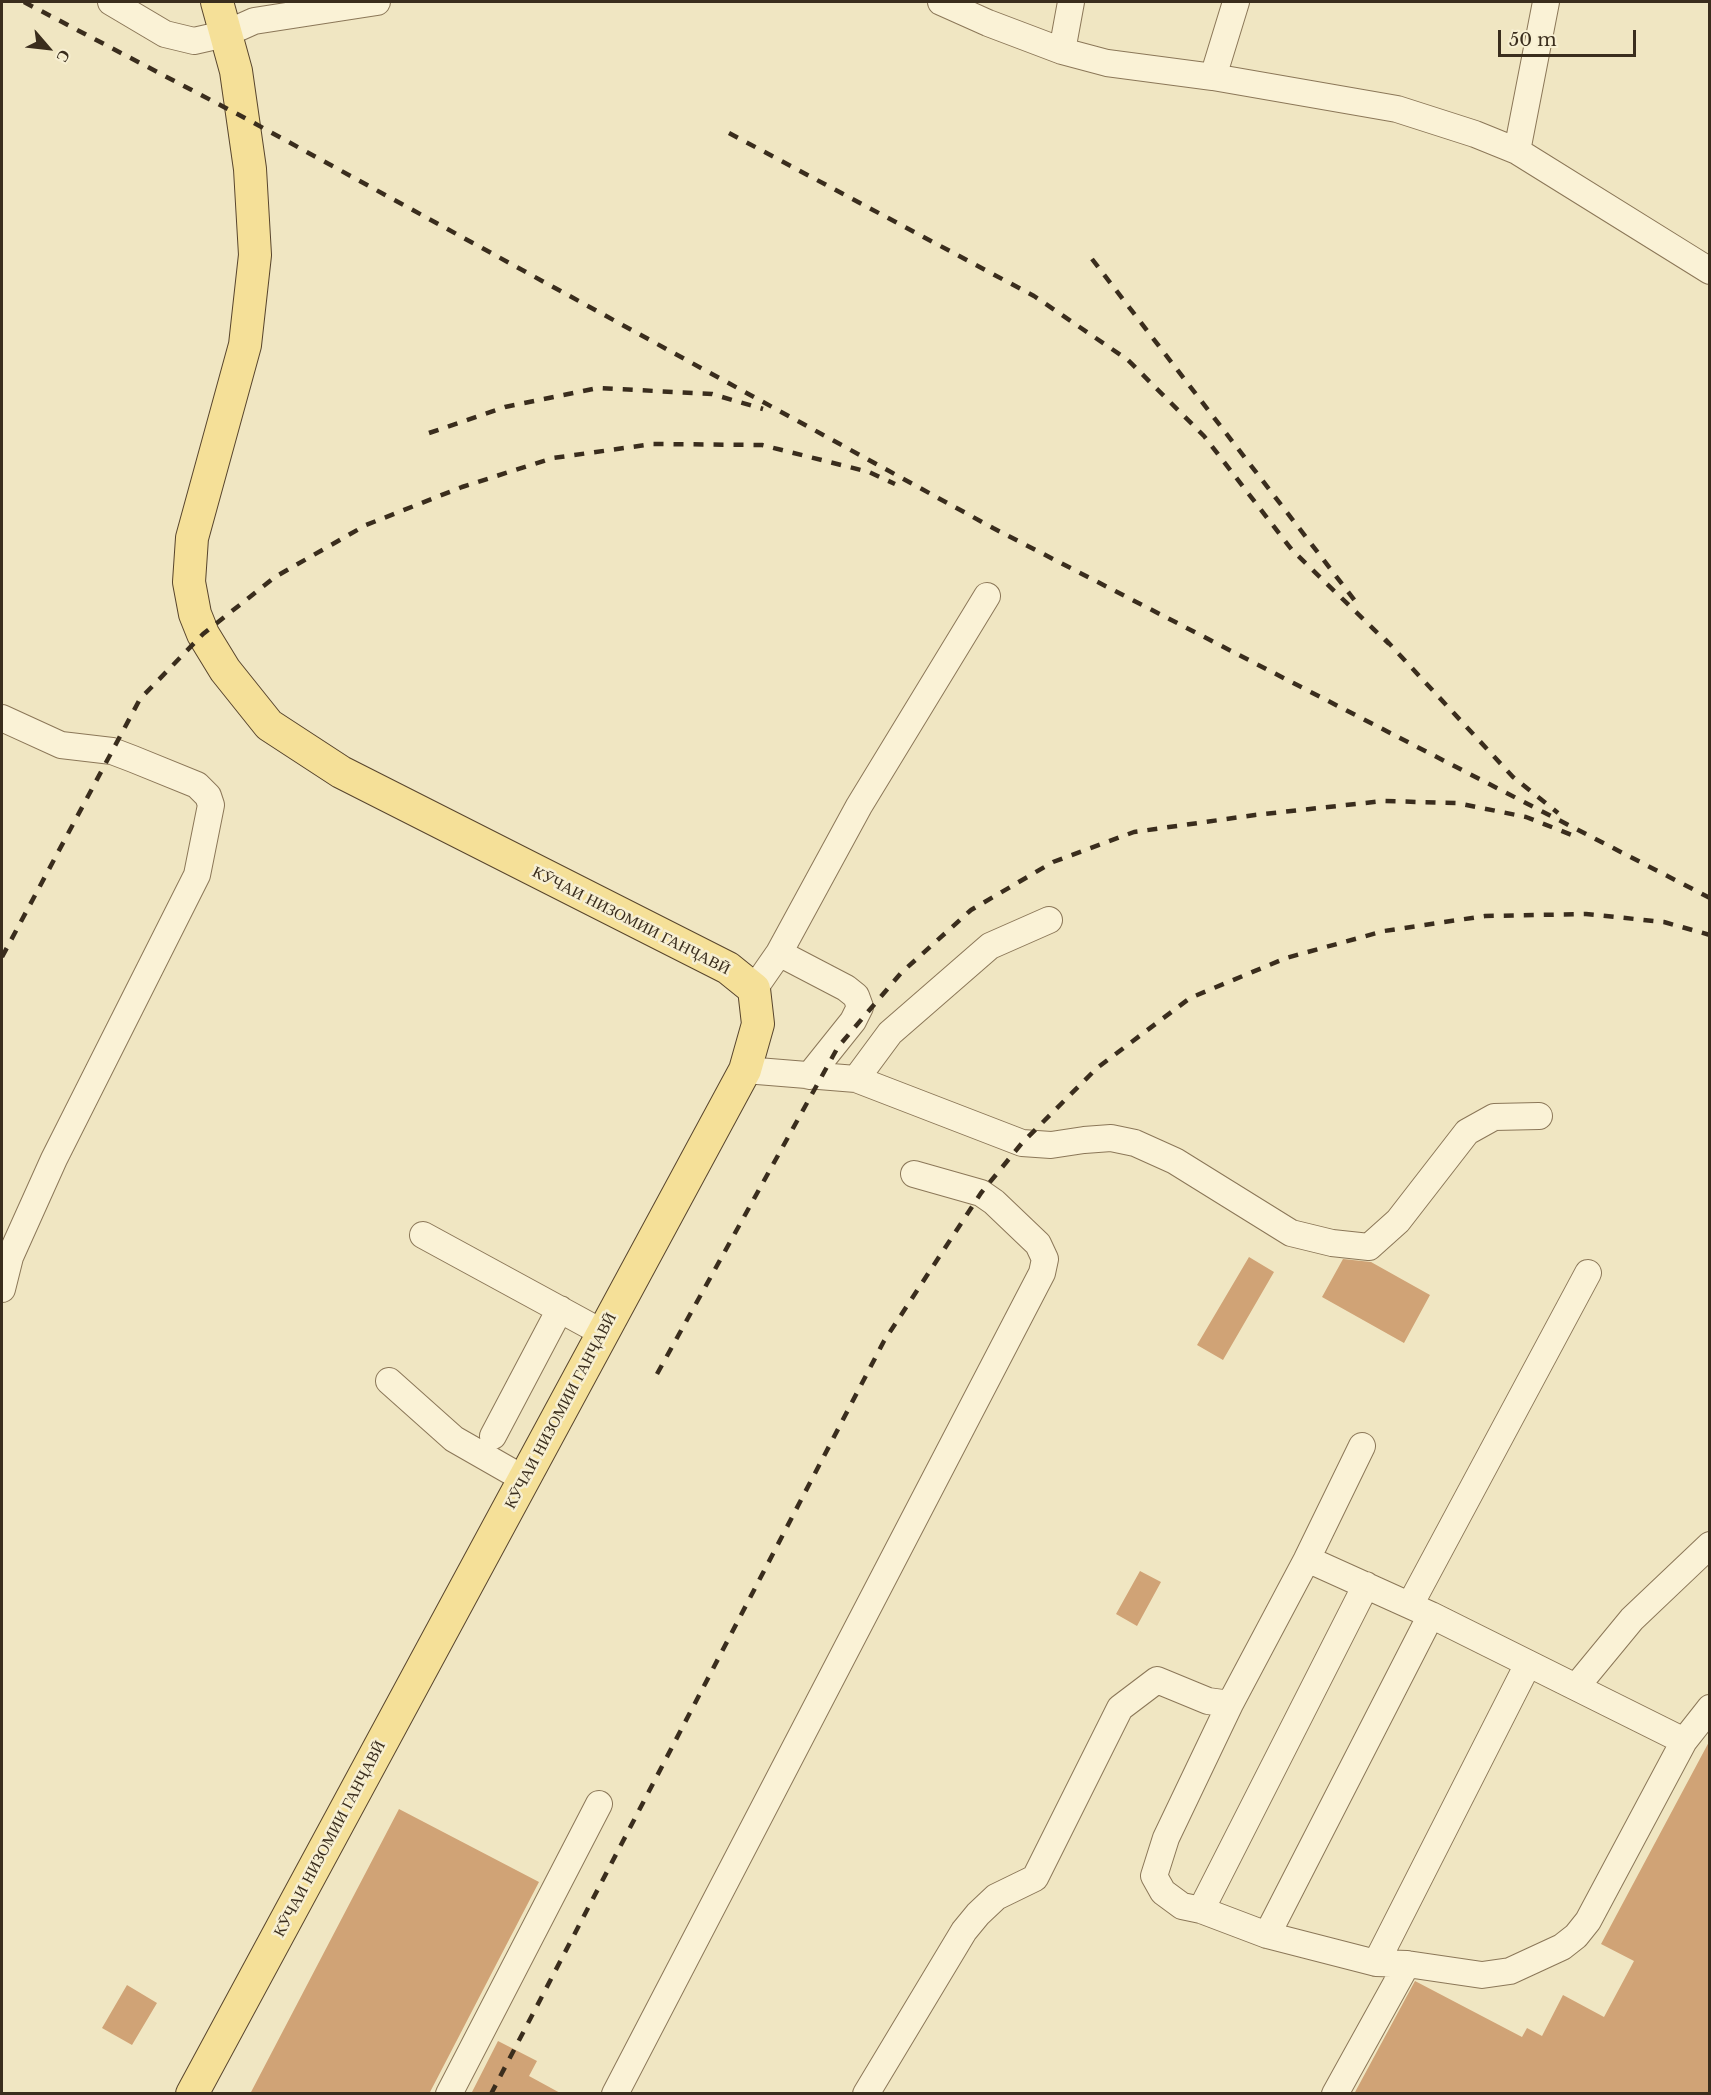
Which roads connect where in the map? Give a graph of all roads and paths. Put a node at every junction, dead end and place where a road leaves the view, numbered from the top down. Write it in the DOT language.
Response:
graph roads {
  1 [pos="111,2"];
  2 [pos="217,2"];
  3 [pos="376,2"];
  4 [pos="941,2"];
  5 [pos="1071,2"];
  6 [pos="1236,2"];
  7 [pos="1546,2"];
  8 [pos="225,34"];
  9 [pos="1062,51"];
  10 [pos="1213,77"];
  11 [pos="1517,151"];
  12 [pos="1710,271"];
  13 [pos="987,596"];
  14 [pos="2,718"];
  15 [pos="1049,920"];
  16 [pos="779,953"];
  17 [pos="754,989"];
  18 [pos="745,1070"];
  19 [pos="809,1076"];
  20 [pos="856,1079"];
  21 [pos="1539,1116"];
  22 [pos="914,1174"];
  23 [pos="423,1235"];
  24 [pos="1588,1273"];
  25 [pos="2,1289"];
  26 [pos="560,1310"];
  27 [pos="603,1333"];
  28 [pos="389,1381"];
  29 [pos="493,1436"];
  30 [pos="1362,1446"];
  31 [pos="524,1479"];
  32 [pos="1710,1545"];
  33 [pos="1307,1559"];
  34 [pos="1366,1585"];
  35 [pos="1420,1610"];
  36 [pos="1528,1664"];
  37 [pos="1576,1687"];
  38 [pos="1230,1704"];
  39 [pos="1710,1708"];
  40 [pos="1684,1741"];
  41 [pos="600,1804"];
  42 [pos="1201,1910"];
  43 [pos="1267,1935"];
  44 [pos="1376,1963"];
  45 [pos="1407,1964"];
  46 [pos="192,2094"];
  47 [pos="449,2094"];
  48 [pos="615,2094"];
  49 [pos="866,2094"];
  50 [pos="1335,2094"];
  1 -- 8 [label="street"];
  2 -- 8 [label="main road, КӮЧАИ НИЗОМИИ ГАНҶАВӢ"];
  3 -- 8 [label="street"];
  4 -- 9 [label="street"];
  5 -- 9 [label="street"];
  6 -- 10 [label="street"];
  7 -- 11 [label="street"];
  8 -- 17 [label="main road, КӮЧАИ НИЗОМИИ ГАНҶАВӢ"];
  9 -- 10 [label="street"];
  10 -- 11 [label="street"];
  11 -- 12 [label="street"];
  13 -- 16 [label="street"];
  14 -- 25 [label="street"];
  15 -- 20 [label="street"];
  16 -- 17 [label="street"];
  16 -- 19 [label="street"];
  17 -- 18 [label="main road, КӮЧАИ НИЗОМИИ ГАНҶАВӢ"];
  18 -- 19 [label="street"];
  18 -- 27 [label="main road, КӮЧАИ НИЗОМИИ ГАНҶАВӢ"];
  19 -- 20 [label="street"];
  20 -- 21 [label="street"];
  22 -- 48 [label="street"];
  23 -- 26 [label="street"];
  24 -- 35 [label="street"];
  26 -- 27 [label="street"];
  26 -- 29 [label="street"];
  27 -- 31 [label="main road, КӮЧАИ НИЗОМИИ ГАНҶАВӢ"];
  28 -- 31 [label="street"];
  30 -- 33 [label="street"];
  31 -- 46 [label="main road, КӮЧАИ НИЗОМИИ ГАНҶАВӢ"];
  32 -- 37 [label="street"];
  33 -- 34 [label="street"];
  33 -- 38 [label="street"];
  34 -- 35 [label="street"];
  34 -- 42 [label="street"];
  35 -- 36 [label="street"];
  35 -- 43 [label="street"];
  36 -- 37 [label="street"];
  36 -- 44 [label="street"];
  37 -- 40 [label="street"];
  38 -- 42 [label="street"];
  38 -- 49 [label="street"];
  39 -- 40 [label="street"];
  40 -- 45 [label="street"];
  41 -- 47 [label="street"];
  42 -- 43 [label="street"];
  43 -- 44 [label="street"];
  44 -- 45 [label="street"];
  45 -- 50 [label="street"];
}
